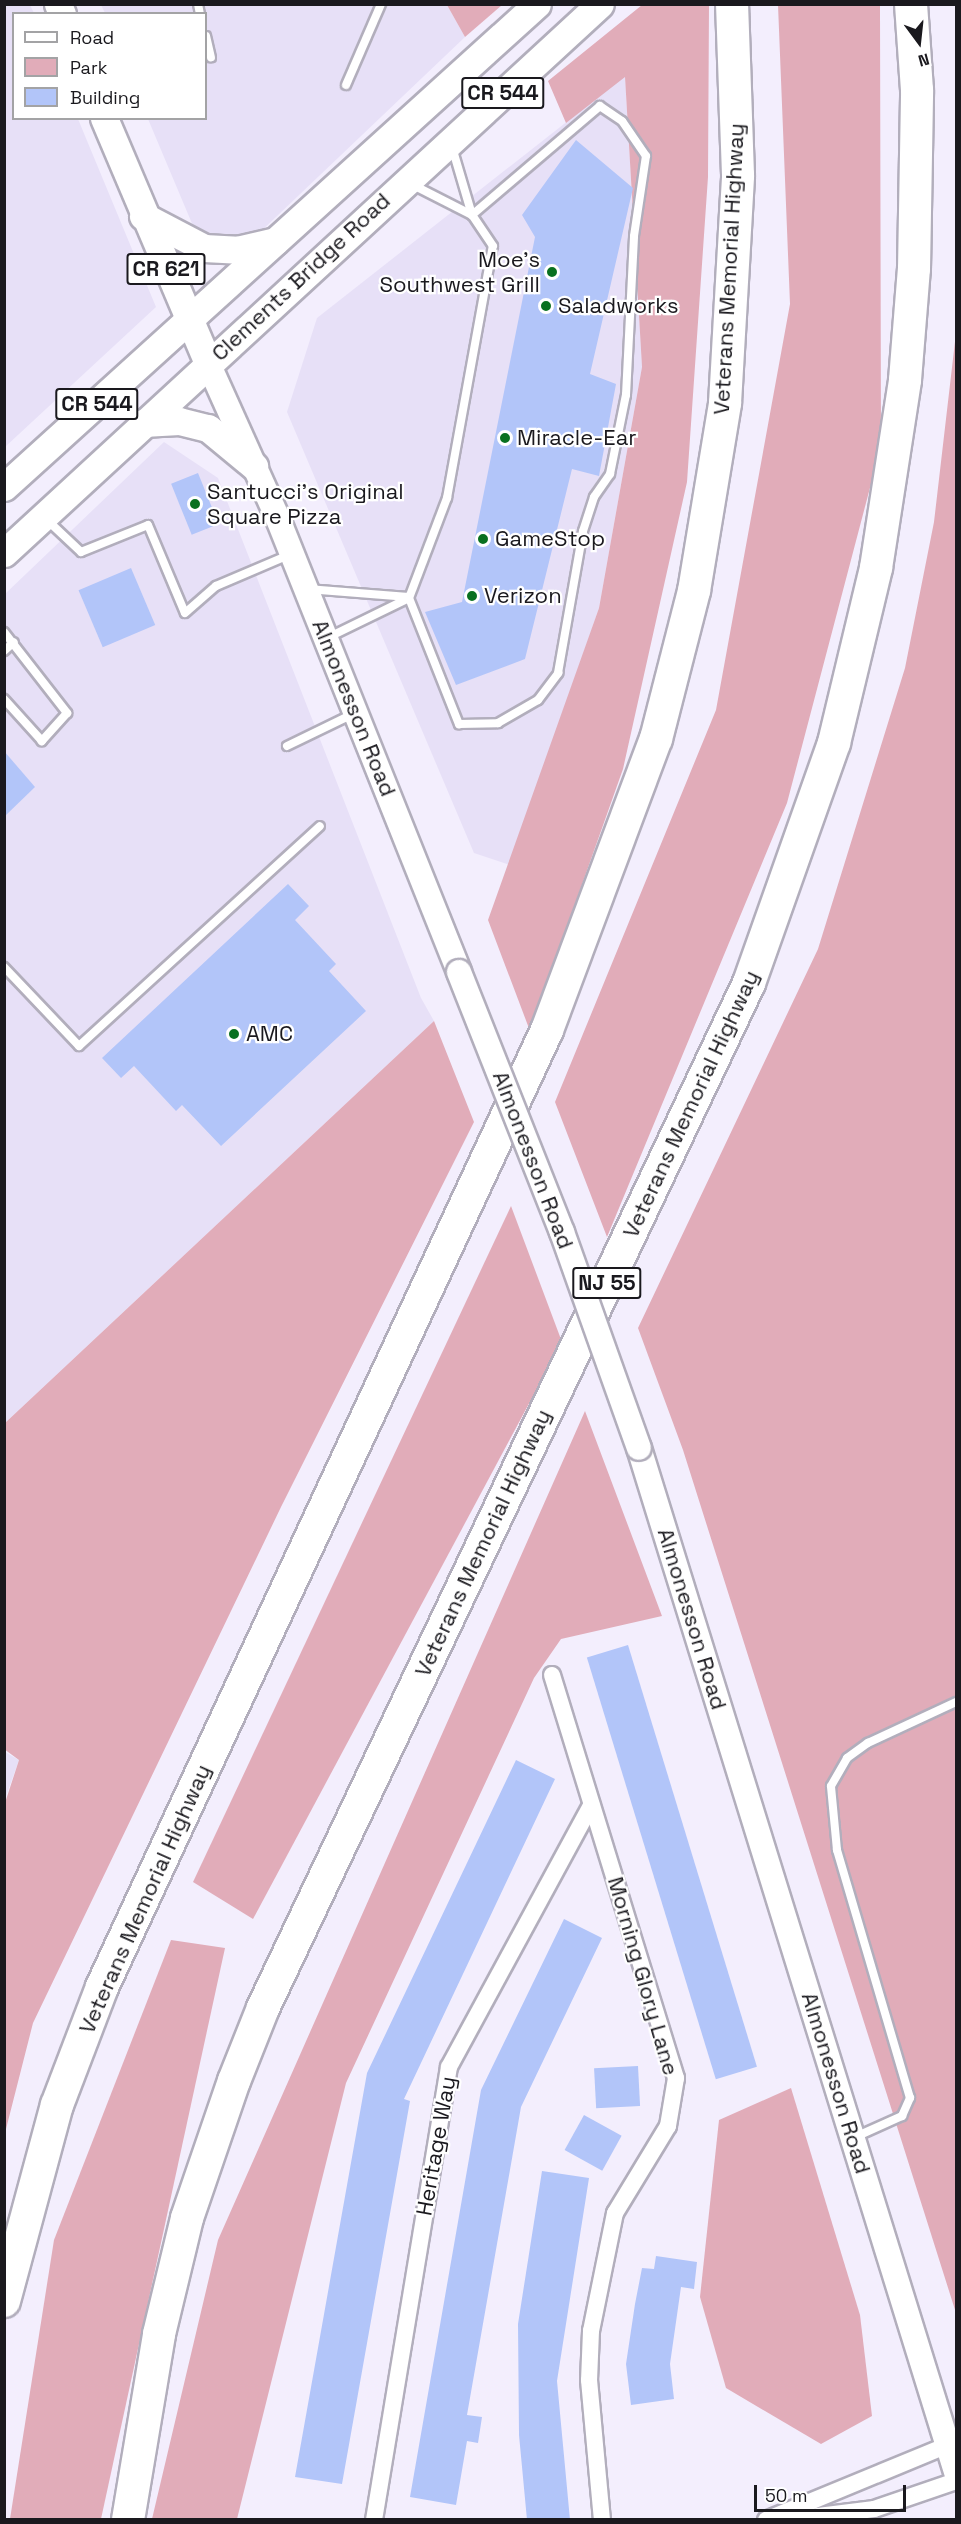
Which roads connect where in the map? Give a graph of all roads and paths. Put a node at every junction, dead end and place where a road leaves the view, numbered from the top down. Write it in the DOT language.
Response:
graph roads {
  1 [pos="381,4"];
  2 [pos="537,4"];
  3 [pos="600,4"];
  4 [pos="732,4"];
  5 [pos="911,4"];
  6 [pos="207,40"];
  7 [pos="211,57"];
  8 [pos="346,85"];
  9 [pos="105,120"];
  10 [pos="450,141"];
  11 [pos="406,181"];
  12 [pos="472,215"];
  13 [pos="143,216"];
  14 [pos="279,240"];
  15 [pos="189,322"];
  16 [pos="208,363"];
  17 [pos="143,423"];
  18 [pos="254,466"];
  19 [pos="4,487"];
  20 [pos="43,517"];
  21 [pos="4,553"];
  22 [pos="292,553"];
  23 [pos="306,589"];
  24 [pos="409,597"];
  25 [pos="4,632"];
  26 [pos="326,639"];
  27 [pos="14,642"];
  28 [pos="4,651"];
  29 [pos="4,699"];
  30 [pos="356,712"];
  31 [pos="287,746"];
  32 [pos="320,826"];
  33 [pos="4,967"];
  34 [pos="552,1675"];
  35 [pos="957,1702"];
  36 [pos="591,1805"];
  37 [pos="853,2138"];
  38 [pos="4,2301"];
  39 [pos="948,2445"];
  40 [pos="957,2472"];
  41 [pos="957,2481"];
  42 [pos="128,2520"];
  43 [pos="374,2520"];
  44 [pos="602,2520"];
  45 [pos="766,2520"];
  46 [pos="786,2520"];
  1 -- 8 [label="lane"];
  2 -- 14 [label="main road, Clements Bridge Road / CR 544"];
  3 -- 10 [label="main road, Clements Bridge Road / CR 544"];
  4 -- 38 [label="highway, Veterans Memorial Highway"];
  5 -- 42 [label="highway, Veterans Memorial Highway / NJ 55"];
  6 -- 7 [label="lane"];
  9 -- 13 [label="main road, Almonesson Road / CR 621"];
  10 -- 11 [label="main road, Clements Bridge Road / CR 544"];
  10 -- 12 [label="lane"];
  11 -- 12 [label="lane"];
  11 -- 16 [label="main road, Clements Bridge Road / CR 544"];
  12 -- 24 [label="lane"];
  12 -- 24 [label="lane"];
  13 -- 14 [label="main road"];
  13 -- 15 [label="main road, Almonesson Road / CR 621"];
  14 -- 15 [label="main road, Clements Bridge Road / CR 544"];
  15 -- 16 [label="main road, Almonesson Road / CR 621"];
  15 -- 19 [label="main road, Clements Bridge Road / CR 544"];
  16 -- 17 [label="main road, Clements Bridge Road / CR 544"];
  16 -- 18 [label="main road, Almonesson Road / CR 621"];
  17 -- 18 [label="main road"];
  17 -- 20 [label="main road, Clements Bridge Road / CR 544"];
  18 -- 22 [label="main road, Almonesson Road / CR 621"];
  20 -- 21 [label="main road, Clements Bridge Road / CR 544"];
  20 -- 22 [label="lane"];
  22 -- 23 [label="main road, Almonesson Road / CR 621"];
  23 -- 24 [label="lane"];
  23 -- 26 [label="main road, Almonesson Road / CR 621"];
  24 -- 26 [label="lane"];
  25 -- 27 [label="lane"];
  26 -- 30 [label="main road, Almonesson Road / CR 621"];
  27 -- 28 [label="lane"];
  27 -- 29 [label="lane"];
  30 -- 31 [label="lane"];
  30 -- 37 [label="main road, Almonesson Road / CR 621, bridge"];
  32 -- 33 [label="lane"];
  34 -- 36 [label="street, Morning Glory Lane"];
  35 -- 37 [label="lane"];
  36 -- 43 [label="street, Heritage Way"];
  36 -- 44 [label="street, Morning Glory Lane"];
  37 -- 39 [label="main road, Almonesson Road / CR 621"];
  39 -- 40 [label="main road, Almonesson Road / CR 621"];
  39 -- 45 [label="street"];
  41 -- 46 [label="street"];
}
